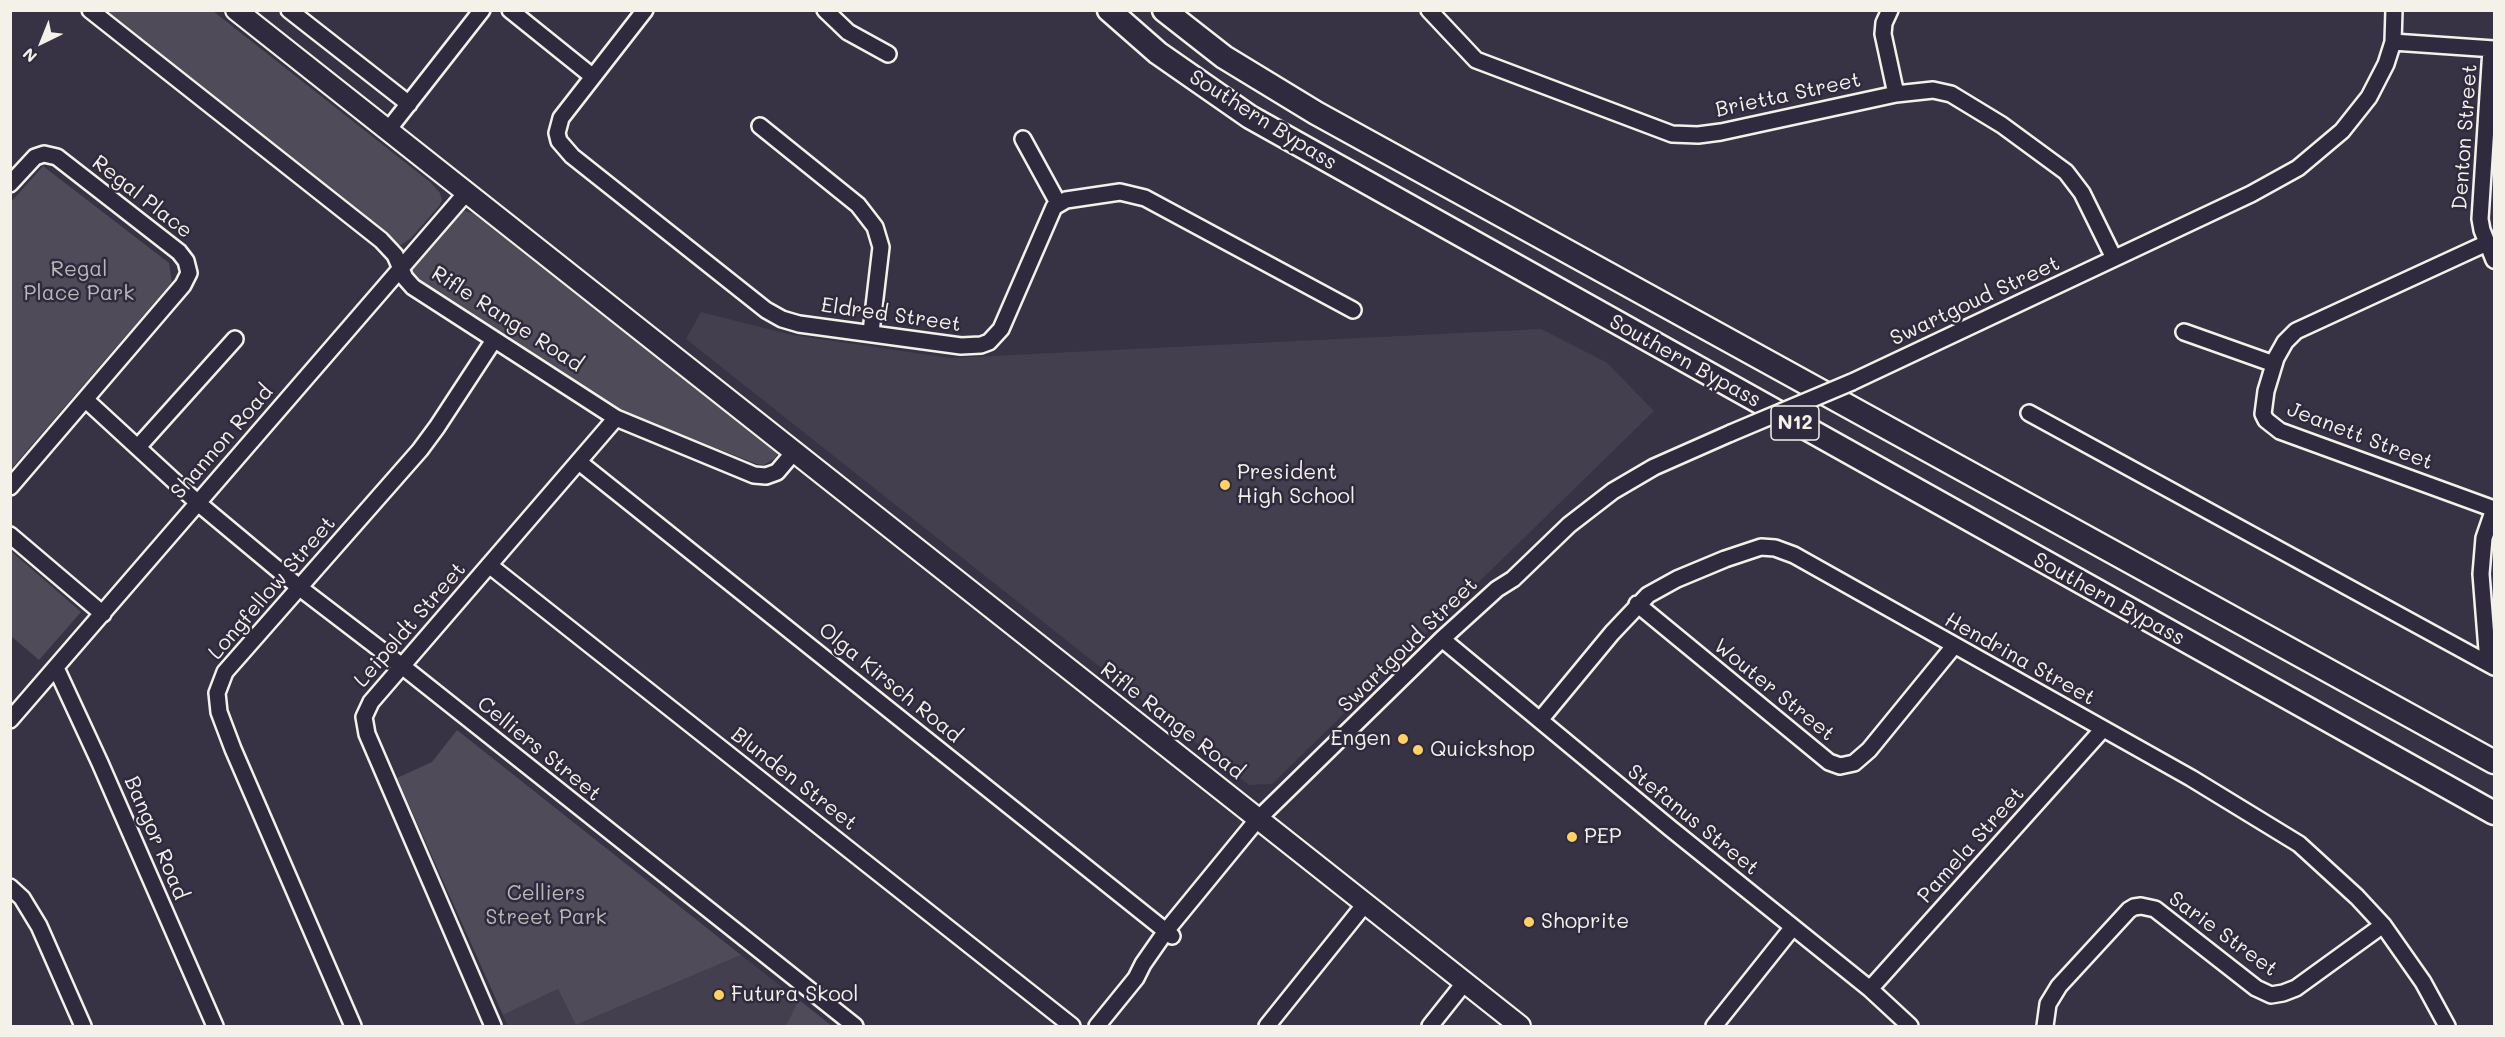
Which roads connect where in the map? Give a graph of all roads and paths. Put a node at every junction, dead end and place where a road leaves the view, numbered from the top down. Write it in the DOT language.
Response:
graph roads {
  1 [pos="90,10"];
  2 [pos="236,10"];
  3 [pos="289,10"];
  4 [pos="482,10"];
  5 [pos="510,10"];
  6 [pos="645,10"];
  7 [pos="825,10"];
  8 [pos="1109,10"];
  9 [pos="1164,10"];
  10 [pos="1429,10"];
  11 [pos="1890,10"];
  12 [pos="2394,10"];
  13 [pos="2393,42"];
  14 [pos="2493,49"];
  15 [pos="888,54"];
  16 [pos="592,76"];
  17 [pos="1896,94"];
  18 [pos="409,104"];
  19 [pos="760,126"];
  20 [pos="388,130"];
  21 [pos="1023,139"];
  22 [pos="2489,166"];
  23 [pos="10,184"];
  24 [pos="466,193"];
  25 [pos="1058,203"];
  26 [pos="2487,243"];
  27 [pos="2114,258"];
  28 [pos="2494,260"];
  29 [pos="400,266"];
  30 [pos="1353,310"];
  31 [pos="871,332"];
  32 [pos="2184,332"];
  33 [pos="235,339"];
  34 [pos="494,340"];
  35 [pos="2274,364"];
  36 [pos="86,400"];
  37 [pos="2029,413"];
  38 [pos="616,418"];
  39 [pos="138,447"];
  40 [pos="794,452"];
  41 [pos="579,462"];
  42 [pos="10,487"];
  43 [pos="198,503"];
  44 [pos="2494,509"];
  45 [pos="10,535"];
  46 [pos="489,565"];
  47 [pos="300,588"];
  48 [pos="1637,604"];
  49 [pos="102,614"];
  50 [pos="1446,642"];
  51 [pos="1954,646"];
  52 [pos="2491,665"];
  53 [pos="402,666"];
  54 [pos="56,668"];
  55 [pos="10,720"];
  56 [pos="1540,720"];
  57 [pos="2103,729"];
  58 [pos="2494,762"];
  59 [pos="2494,813"];
  60 [pos="1261,823"];
  61 [pos="12,889"];
  62 [pos="1365,904"];
  63 [pos="2383,925"];
  64 [pos="1793,927"];
  65 [pos="1170,934"];
  66 [pos="1465,982"];
  67 [pos="1870,989"];
  68 [pos="83,1026"];
  69 [pos="215,1026"];
  70 [pos="353,1026"];
  71 [pos="494,1026"];
  72 [pos="855,1026"];
  73 [pos="1072,1026"];
  74 [pos="1097,1026"];
  75 [pos="1267,1026"];
  76 [pos="1430,1026"];
  77 [pos="1520,1026"];
  78 [pos="1714,1026"];
  79 [pos="1910,1026"];
  80 [pos="2045,1026"];
  81 [pos="2447,1026"];
  1 -- 29 [label="street, Rifle Range Road"];
  2 -- 20 [label="main road, Rifle Range Road"];
  3 -- 18 [label="street"];
  4 -- 18 [label="street"];
  5 -- 16 [label="street"];
  6 -- 16 [label="street"];
  7 -- 15 [label="street"];
  8 -- 59 [label="highway, Southern Bypass / N12"];
  9 -- 58 [label="highway, Southern Bypass / N12"];
  10 -- 17 [label="street, Brietta Street"];
  11 -- 17 [label="street"];
  12 -- 13 [label="street, Swartgoud Street"];
  13 -- 14 [label="street"];
  13 -- 27 [label="street, Swartgoud Street"];
  14 -- 22 [label="street, Denton Street"];
  16 -- 31 [label="street, Eldred Street"];
  17 -- 27 [label="street, Brietta Street"];
  18 -- 20 [label="street"];
  19 -- 31 [label="street"];
  20 -- 24 [label="main road, Rifle Range Road"];
  21 -- 25 [label="street"];
  22 -- 26 [label="street, Denton Street"];
  23 -- 36 [label="street, Regal Place"];
  24 -- 29 [label="street, Shannon Road"];
  24 -- 40 [label="main road, Rifle Range Road"];
  25 -- 30 [label="street"];
  25 -- 31 [label="street, Eldred Street"];
  26 -- 28 [label="street, Denton Street"];
  26 -- 35 [label="street, Jeanett Street"];
  27 -- 50 [label="street, Swartgoud Street, bridge"];
  29 -- 34 [label="street, Rifle Range Road"];
  29 -- 43 [label="street, Shannon Road"];
  32 -- 35 [label="street"];
  33 -- 39 [label="street"];
  34 -- 38 [label="street, Rifle Range Road"];
  34 -- 47 [label="street, Longfellow Street"];
  35 -- 44 [label="street, Jeanett Street"];
  36 -- 39 [label="street, Celliers Street"];
  36 -- 42 [label="street, Regal Place"];
  37 -- 52 [label="street"];
  38 -- 40 [label="street, Rifle Range Road"];
  38 -- 41 [label="street, Leipoldt Street"];
  39 -- 43 [label="street, Celliers Street"];
  40 -- 60 [label="main road, Rifle Range Road"];
  41 -- 46 [label="street, Leipoldt Street"];
  41 -- 65 [label="street, Olga Kirsch Road"];
  43 -- 47 [label="street, Celliers Street"];
  43 -- 49 [label="street, Shannon Road"];
  44 -- 52 [label="street"];
  45 -- 49 [label="street"];
  46 -- 53 [label="street, Leipoldt Street"];
  46 -- 73 [label="street, Blunden Street"];
  47 -- 53 [label="street, Celliers Street"];
  47 -- 70 [label="street, Longfellow Street"];
  48 -- 51 [label="street, Hendrina Street"];
  48 -- 51 [label="street, Wouter Street"];
  48 -- 56 [label="street, Hendrina Street"];
  49 -- 54 [label="street, Shannon Road"];
  50 -- 56 [label="street, Stefanus Street"];
  50 -- 60 [label="street, Swartgoud Street"];
  51 -- 57 [label="street, Hendrina Street"];
  53 -- 71 [label="street, Leipoldt Street"];
  53 -- 72 [label="street, Celliers Street"];
  54 -- 55 [label="street, Shannon Road"];
  54 -- 69 [label="street, Bangor Road"];
  56 -- 64 [label="street, Stefanus Street"];
  57 -- 63 [label="street, Hendrina Street"];
  57 -- 67 [label="street, Pamela Street"];
  60 -- 62 [label="main road, Rifle Range Road"];
  60 -- 65 [label="street, Swartgoud Street"];
  61 -- 68 [label="street"];
  62 -- 66 [label="main road, Rifle Range Road"];
  62 -- 75 [label="street"];
  63 -- 80 [label="street, Sarie Street"];
  63 -- 81 [label="street, Hendrina Street"];
  64 -- 67 [label="street, Stefanus Street"];
  64 -- 78 [label="street"];
  65 -- 74 [label="street, Swartgoud Street"];
  66 -- 76 [label="street"];
  66 -- 77 [label="main road, Rifle Range Road"];
  67 -- 79 [label="street, Stefanus Street"];
}
